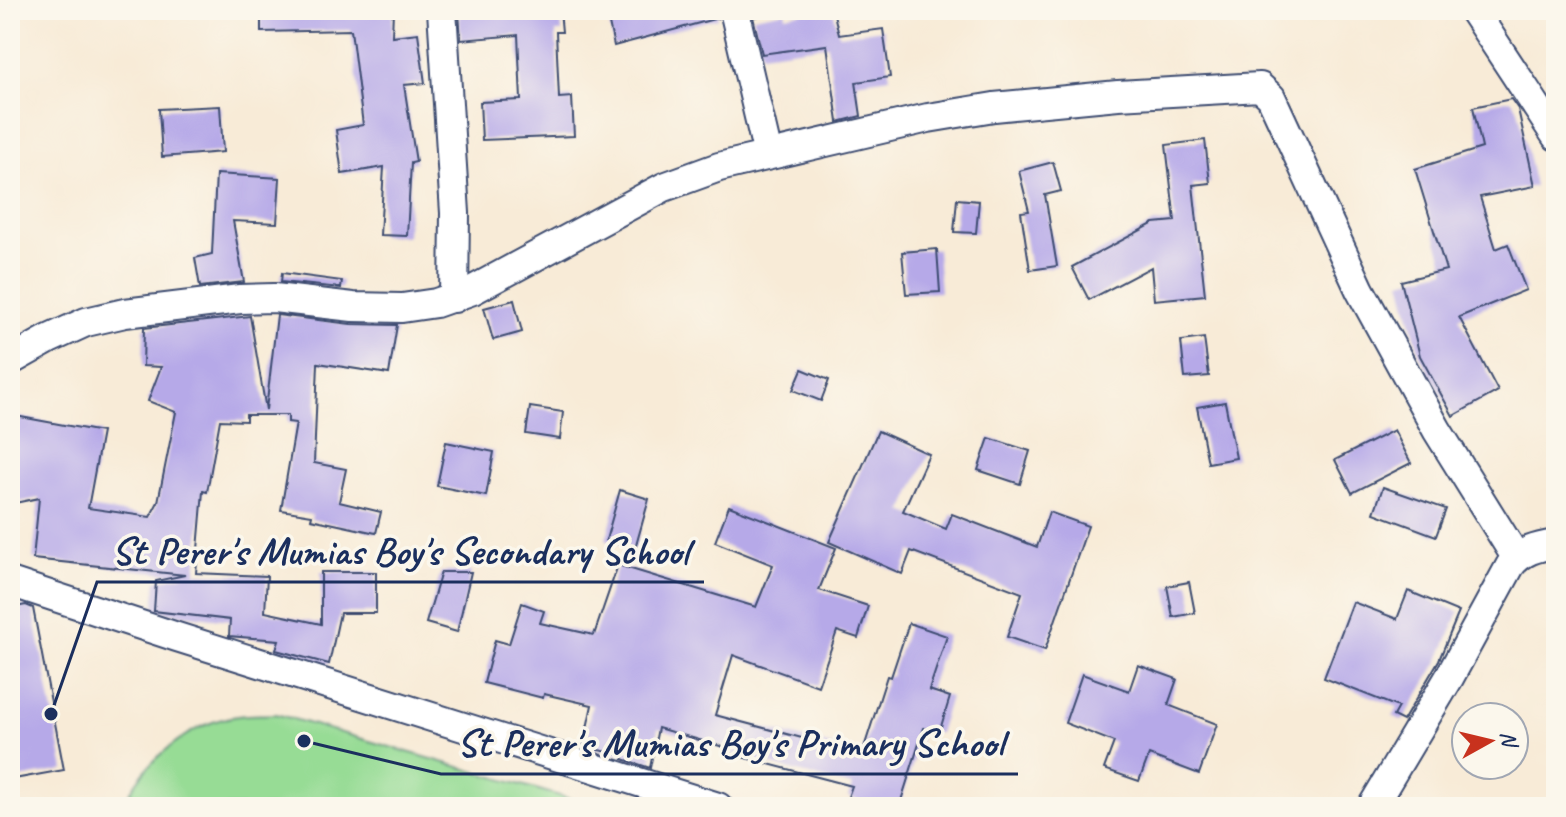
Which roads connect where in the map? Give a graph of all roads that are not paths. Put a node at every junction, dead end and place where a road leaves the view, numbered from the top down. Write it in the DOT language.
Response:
graph roads {
  1 [pos="442,10"];
  2 [pos="734,10"];
  3 [pos="1473,10"];
  4 [pos="1556,136"];
  5 [pos="768,155"];
  6 [pos="454,298"];
  7 [pos="10,361"];
  8 [pos="1556,544"];
  9 [pos="1516,557"];
  10 [pos="10,582"];
  11 [pos="718,807"];
  12 [pos="1372,807"];
  1 -- 6 [label="street"];
  2 -- 5 [label="street"];
  3 -- 4 [label="street"];
  5 -- 6 [label="street"];
  5 -- 9 [label="street"];
  6 -- 7 [label="street"];
  8 -- 9 [label="street"];
  9 -- 12 [label="street"];
  10 -- 11 [label="street"];
}
